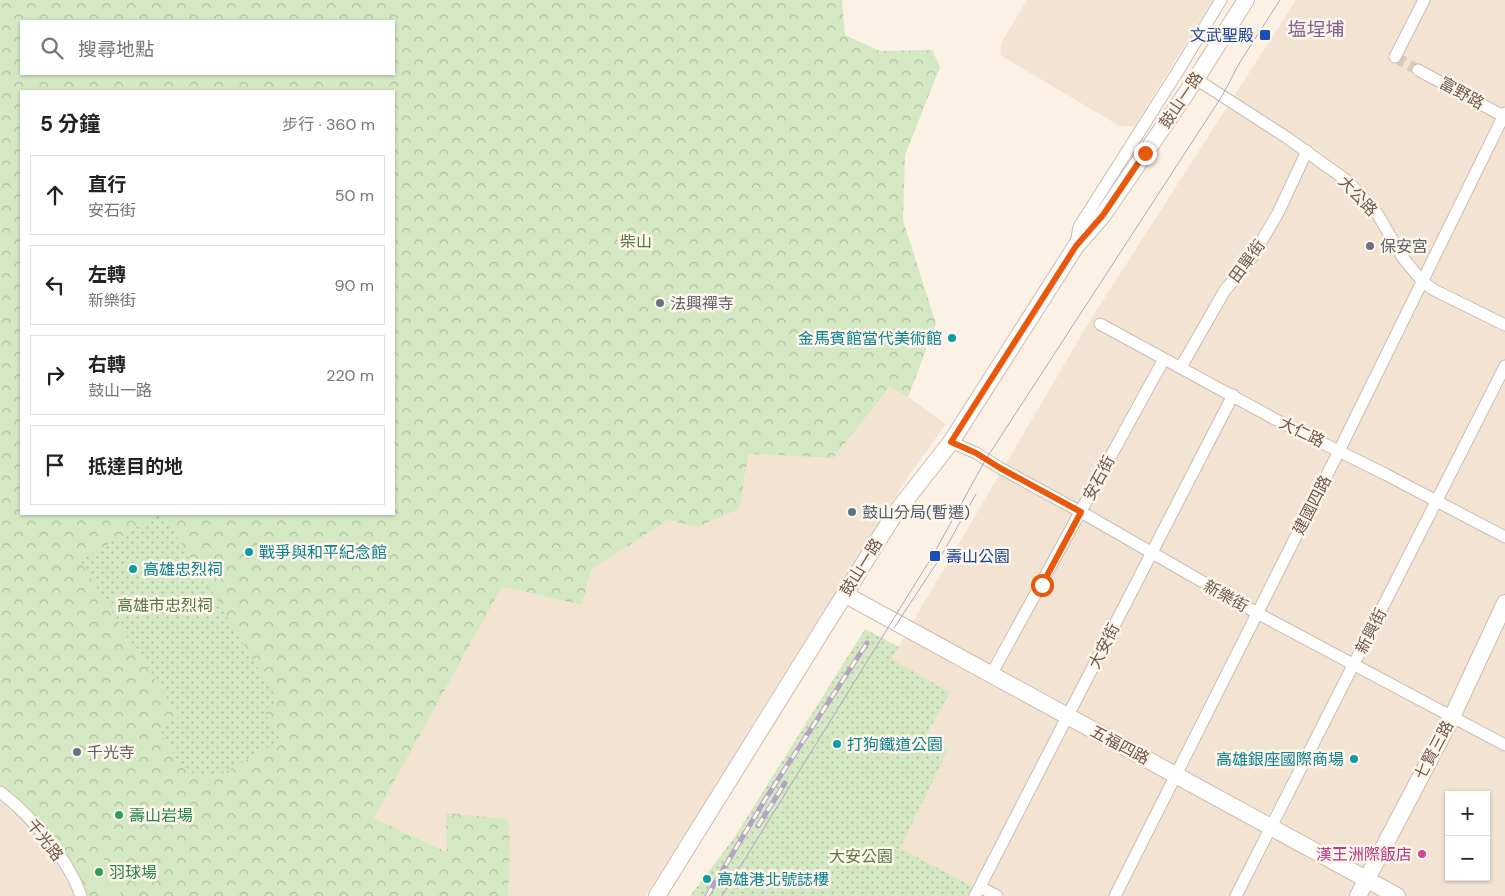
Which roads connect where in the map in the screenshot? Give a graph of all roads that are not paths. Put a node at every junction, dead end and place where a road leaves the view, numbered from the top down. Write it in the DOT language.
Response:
graph roads {
  1 [pos="1221,0"];
  2 [pos="1246,0"];
  3 [pos="1424,0"];
  4 [pos="1395,57"];
  5 [pos="1418,70"];
  6 [pos="1196,79"];
  7 [pos="1504,115"];
  8 [pos="1307,151"];
  9 [pos="1076,246"];
  10 [pos="1423,282"];
  11 [pos="1100,324"];
  12 [pos="1505,325"];
  13 [pos="1164,359"];
  14 [pos="1505,366"];
  15 [pos="1181,368"];
  16 [pos="1233,395"];
  17 [pos="951,442"];
  18 [pos="1339,451"];
  19 [pos="1437,501"];
  20 [pos="1081,512"];
  21 [pos="1505,537"];
  22 [pos="1152,552"];
  23 [pos="844,594"];
  24 [pos="1505,602"];
  25 [pos="1257,613"];
  26 [pos="1353,665"];
  27 [pos="991,675"];
  28 [pos="1067,716"];
  29 [pos="1452,717"];
  30 [pos="1505,745"];
  31 [pos="1175,774"];
  32 [pos="0,792"];
  33 [pos="1271,827"];
  34 [pos="1366,879"];
  35 [pos="977,891"];
  36 [pos="81,896"];
  37 [pos="657,896"];
  38 [pos="997,896"];
  39 [pos="1115,896"];
  40 [pos="1236,896"];
  41 [pos="1358,896"];
  42 [pos="1397,896"];
  1 -- 9 [label="street, 鼓山一路"];
  2 -- 6 [label="street, 鼓山一路"];
  3 -- 4 [label="street"];
  5 -- 7 [label="street, 富野路"];
  6 -- 8 [label="street, 大公路"];
  6 -- 9 [label="street, 鼓山一路"];
  7 -- 10 [label="street, 建國四路"];
  8 -- 10 [label="street, 大公路"];
  8 -- 15 [label="street, 田單街"];
  9 -- 17 [label="street, 鼓山一路"];
  10 -- 12 [label="street, 大公路"];
  10 -- 18 [label="street, 建國四路"];
  11 -- 13 [label="street, 大仁路"];
  13 -- 15 [label="street, 大仁路"];
  13 -- 20 [label="street, 安石街"];
  14 -- 19 [label="street, 新興街"];
  15 -- 16 [label="street, 大仁路"];
  16 -- 18 [label="street, 大仁路"];
  16 -- 22 [label="street, 大安街"];
  17 -- 20 [label="street, 新樂街"];
  17 -- 23 [label="street, 鼓山一路"];
  18 -- 19 [label="street, 大仁路"];
  18 -- 25 [label="street, 建國四路"];
  19 -- 21 [label="street, 大仁路"];
  19 -- 26 [label="street, 新興街"];
  20 -- 22 [label="street, 新樂街"];
  20 -- 27 [label="street, 安石街"];
  22 -- 25 [label="street, 新樂街"];
  22 -- 28 [label="street, 大安街"];
  23 -- 27 [label="street, 五福四路"];
  23 -- 37 [label="street, 鼓山一路"];
  24 -- 29 [label="street, 七賢三路"];
  25 -- 26 [label="street, 新樂街"];
  25 -- 31 [label="street, 建國四路"];
  26 -- 29 [label="street, 新樂街"];
  26 -- 33 [label="street, 新興街"];
  27 -- 28 [label="street, 五福四路"];
  28 -- 31 [label="street, 五福四路"];
  28 -- 35 [label="street, 大安街"];
  29 -- 30 [label="street, 新樂街"];
  29 -- 34 [label="street, 七賢三路"];
  31 -- 33 [label="street, 五福四路"];
  31 -- 39 [label="street, 建國四路"];
  32 -- 36 [label="street, 千光路"];
  33 -- 34 [label="street, 五福四路"];
  33 -- 40 [label="street, 新興街"];
  34 -- 41 [label="street, 七賢三路"];
  34 -- 42 [label="street, 五福四路"];
  35 -- 38 [label="street"];
}
